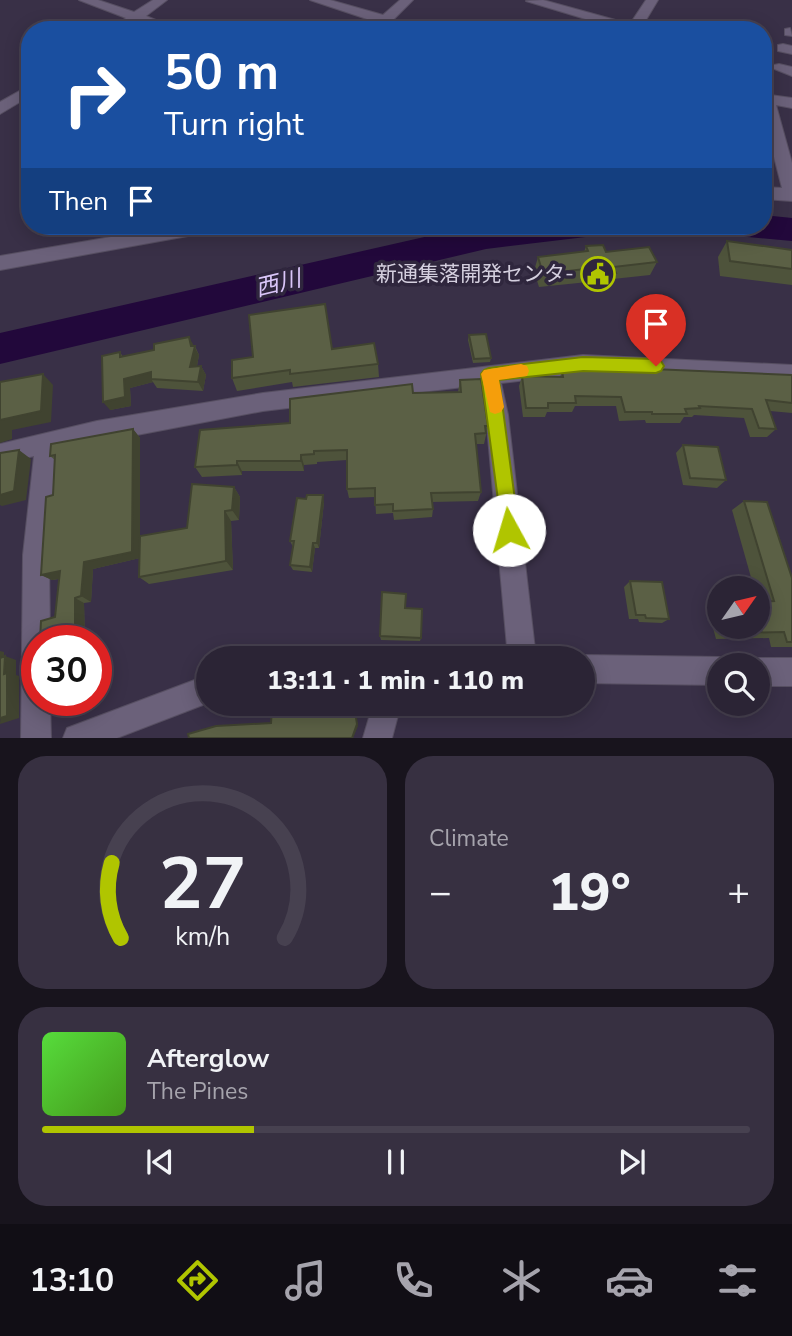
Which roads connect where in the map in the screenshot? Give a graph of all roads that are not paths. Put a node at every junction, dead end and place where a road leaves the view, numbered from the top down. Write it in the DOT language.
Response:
graph roads {
  1 [pos="85,0"];
  2 [pos="161,0"];
  3 [pos="316,0"];
  4 [pos="407,0"];
  5 [pos="652,0"];
  6 [pos="532,1"];
  7 [pos="136,18"];
  8 [pos="132,21"];
  9 [pos="145,21"];
  10 [pos="370,21"];
  11 [pos="384,21"];
  12 [pos="604,21"];
  13 [pos="638,21"];
  14 [pos="21,95"];
  15 [pos="772,101"];
  16 [pos="792,103"];
  17 [pos="0,109"];
  18 [pos="772,124"];
  19 [pos="772,193"];
  20 [pos="792,194"];
  21 [pos="159,235"];
  22 [pos="0,263"];
  23 [pos="489,374"];
  24 [pos="792,374"];
  25 [pos="47,444"];
  26 [pos="0,454"];
  27 [pos="521,646"];
  28 [pos="595,669"];
  29 [pos="707,671"];
  30 [pos="770,672"];
  31 [pos="792,672"];
  32 [pos="196,693"];
  33 [pos="383,716"];
  34 [pos="36,737"];
  35 [pos="77,737"];
  36 [pos="377,737"];
  1 -- 7 [label="street"];
  2 -- 7 [label="street"];
  3 -- 10 [label="street"];
  4 -- 11 [label="street"];
  5 -- 13 [label="street"];
  6 -- 12 [label="street"];
  7 -- 8 [label="street"];
  7 -- 9 [label="street"];
  14 -- 17 [label="street"];
  15 -- 16 [label="street"];
  18 -- 20 [label="street"];
  19 -- 20 [label="street"];
  21 -- 22 [label="street"];
  23 -- 24 [label="street"];
  23 -- 25 [label="street"];
  23 -- 27 [label="street"];
  25 -- 26 [label="street"];
  25 -- 34 [label="street"];
  28 -- 29 [label="street"];
  30 -- 31 [label="street"];
  32 -- 35 [label="street"];
  33 -- 36 [label="street"];
}
